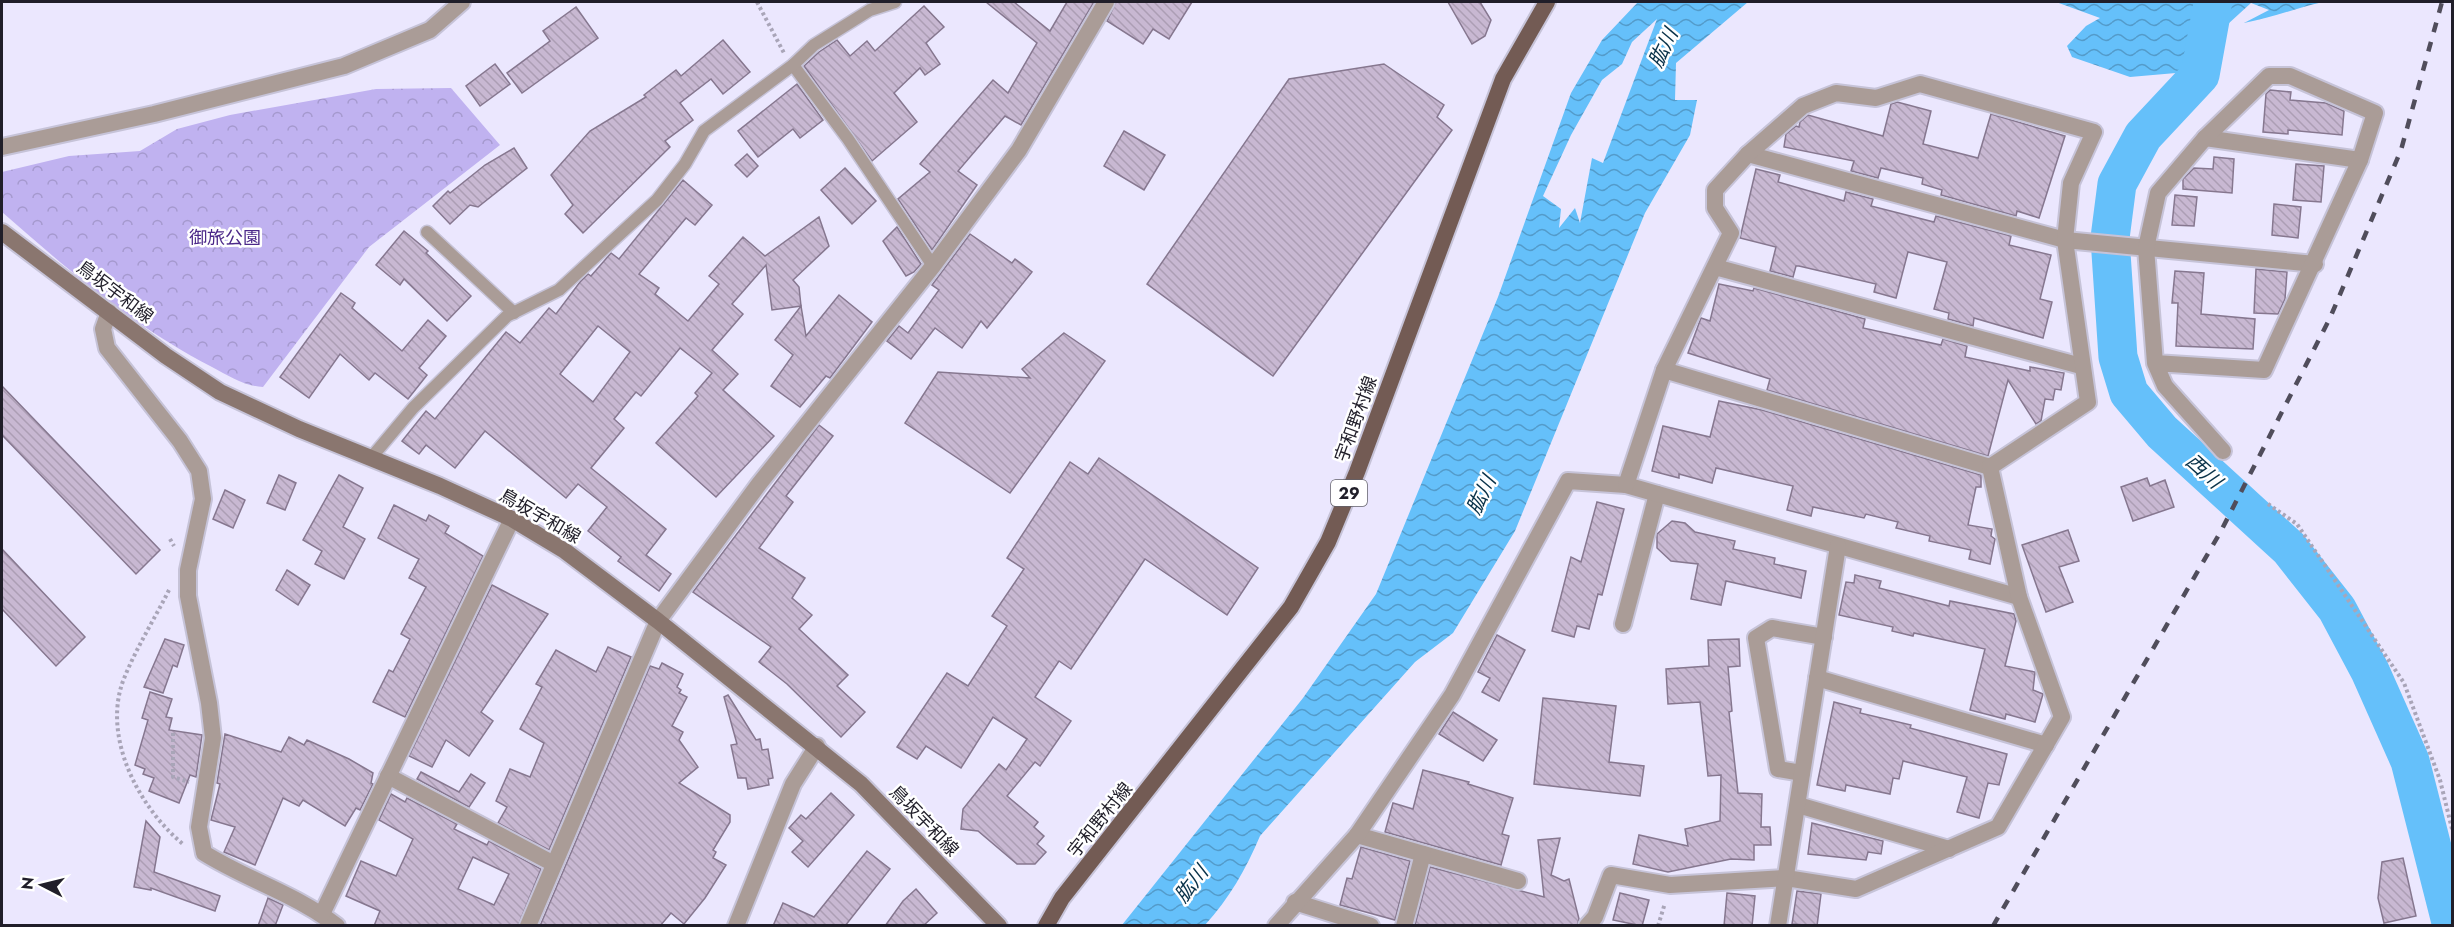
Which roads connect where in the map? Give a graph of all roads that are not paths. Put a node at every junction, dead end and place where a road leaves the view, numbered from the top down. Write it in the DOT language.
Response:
graph roads {
  1 [pos="462,2"];
  2 [pos="895,2"];
  3 [pos="1106,2"];
  4 [pos="1547,2"];
  5 [pos="793,65"];
  6 [pos="2205,138"];
  7 [pos="2,147"];
  8 [pos="1748,154"];
  9 [pos="2360,160"];
  10 [pos="2,232"];
  11 [pos="427,232"];
  12 [pos="2065,240"];
  13 [pos="2146,248"];
  14 [pos="2314,264"];
  15 [pos="933,266"];
  16 [pos="1715,267"];
  17 [pos="109,312"];
  18 [pos="514,313"];
  19 [pos="2155,363"];
  20 [pos="2081,366"];
  21 [pos="1664,370"];
  22 [pos="2223,451"];
  23 [pos="371,458"];
  24 [pos="1990,467"];
  25 [pos="1626,485"];
  26 [pos="1657,494"];
  27 [pos="512,519"];
  28 [pos="1838,546"];
  29 [pos="2019,597"];
  30 [pos="658,621"];
  31 [pos="1623,624"];
  32 [pos="1824,637"];
  33 [pos="1817,678"];
  34 [pos="2046,745"];
  35 [pos="817,746"];
  36 [pos="1802,773"];
  37 [pos="388,776"];
  38 [pos="1798,805"];
  39 [pos="1357,835"];
  40 [pos="1949,849"];
  41 [pos="1423,854"];
  42 [pos="554,864"];
  43 [pos="1786,878"];
  44 [pos="1518,881"];
  45 [pos="1294,902"];
  46 [pos="322,914"];
  47 [pos="337,926"];
  48 [pos="528,926"];
  49 [pos="736,926"];
  50 [pos="999,926"];
  51 [pos="1046,926"];
  52 [pos="1276,926"];
  53 [pos="1371,926"];
  54 [pos="1404,926"];
  55 [pos="1587,926"];
  56 [pos="1778,926"];
  1 -- 7 [label="street"];
  2 -- 5 [label="lane"];
  3 -- 15 [label="street"];
  4 -- 51 [label="main road, 宇和野村線 / 29"];
  5 -- 15 [label="lane"];
  5 -- 18 [label="lane"];
  6 -- 9 [label="street"];
  6 -- 9 [label="street"];
  6 -- 13 [label="street"];
  8 -- 12 [label="street"];
  8 -- 12 [label="street"];
  8 -- 16 [label="street"];
  9 -- 14 [label="street"];
  10 -- 17 [label="main road, 鳥坂宇和線"];
  11 -- 18 [label="lane"];
  12 -- 13 [label="street"];
  12 -- 20 [label="street"];
  13 -- 14 [label="street"];
  13 -- 19 [label="street"];
  14 -- 19 [label="street"];
  15 -- 30 [label="street"];
  16 -- 20 [label="street"];
  16 -- 21 [label="street"];
  17 -- 23 [label="main road, 鳥坂宇和線"];
  17 -- 46 [label="street"];
  18 -- 23 [label="lane"];
  19 -- 22 [label="street"];
  20 -- 24 [label="street"];
  21 -- 24 [label="street"];
  21 -- 25 [label="street"];
  23 -- 27 [label="main road, 鳥坂宇和線"];
  24 -- 29 [label="street"];
  25 -- 26 [label="street"];
  25 -- 39 [label="street"];
  26 -- 28 [label="street"];
  26 -- 31 [label="street"];
  27 -- 30 [label="main road, 鳥坂宇和線"];
  27 -- 37 [label="street"];
  28 -- 29 [label="street"];
  28 -- 32 [label="street"];
  29 -- 34 [label="street"];
  30 -- 35 [label="main road, 鳥坂宇和線"];
  30 -- 42 [label="street"];
  32 -- 33 [label="street"];
  32 -- 36 [label="street"];
  33 -- 34 [label="street"];
  33 -- 36 [label="street"];
  34 -- 40 [label="street"];
  35 -- 49 [label="street"];
  35 -- 50 [label="main road, 鳥坂宇和線"];
  36 -- 38 [label="street"];
  37 -- 42 [label="street"];
  37 -- 46 [label="street"];
  38 -- 40 [label="street"];
  38 -- 43 [label="street"];
  39 -- 41 [label="street"];
  39 -- 45 [label="street"];
  40 -- 43 [label="street"];
  41 -- 44 [label="street"];
  41 -- 54 [label="street"];
  42 -- 48 [label="street"];
  43 -- 55 [label="street"];
  43 -- 56 [label="street"];
  45 -- 52 [label="street"];
  45 -- 53 [label="street"];
  46 -- 47 [label="street"];
}
